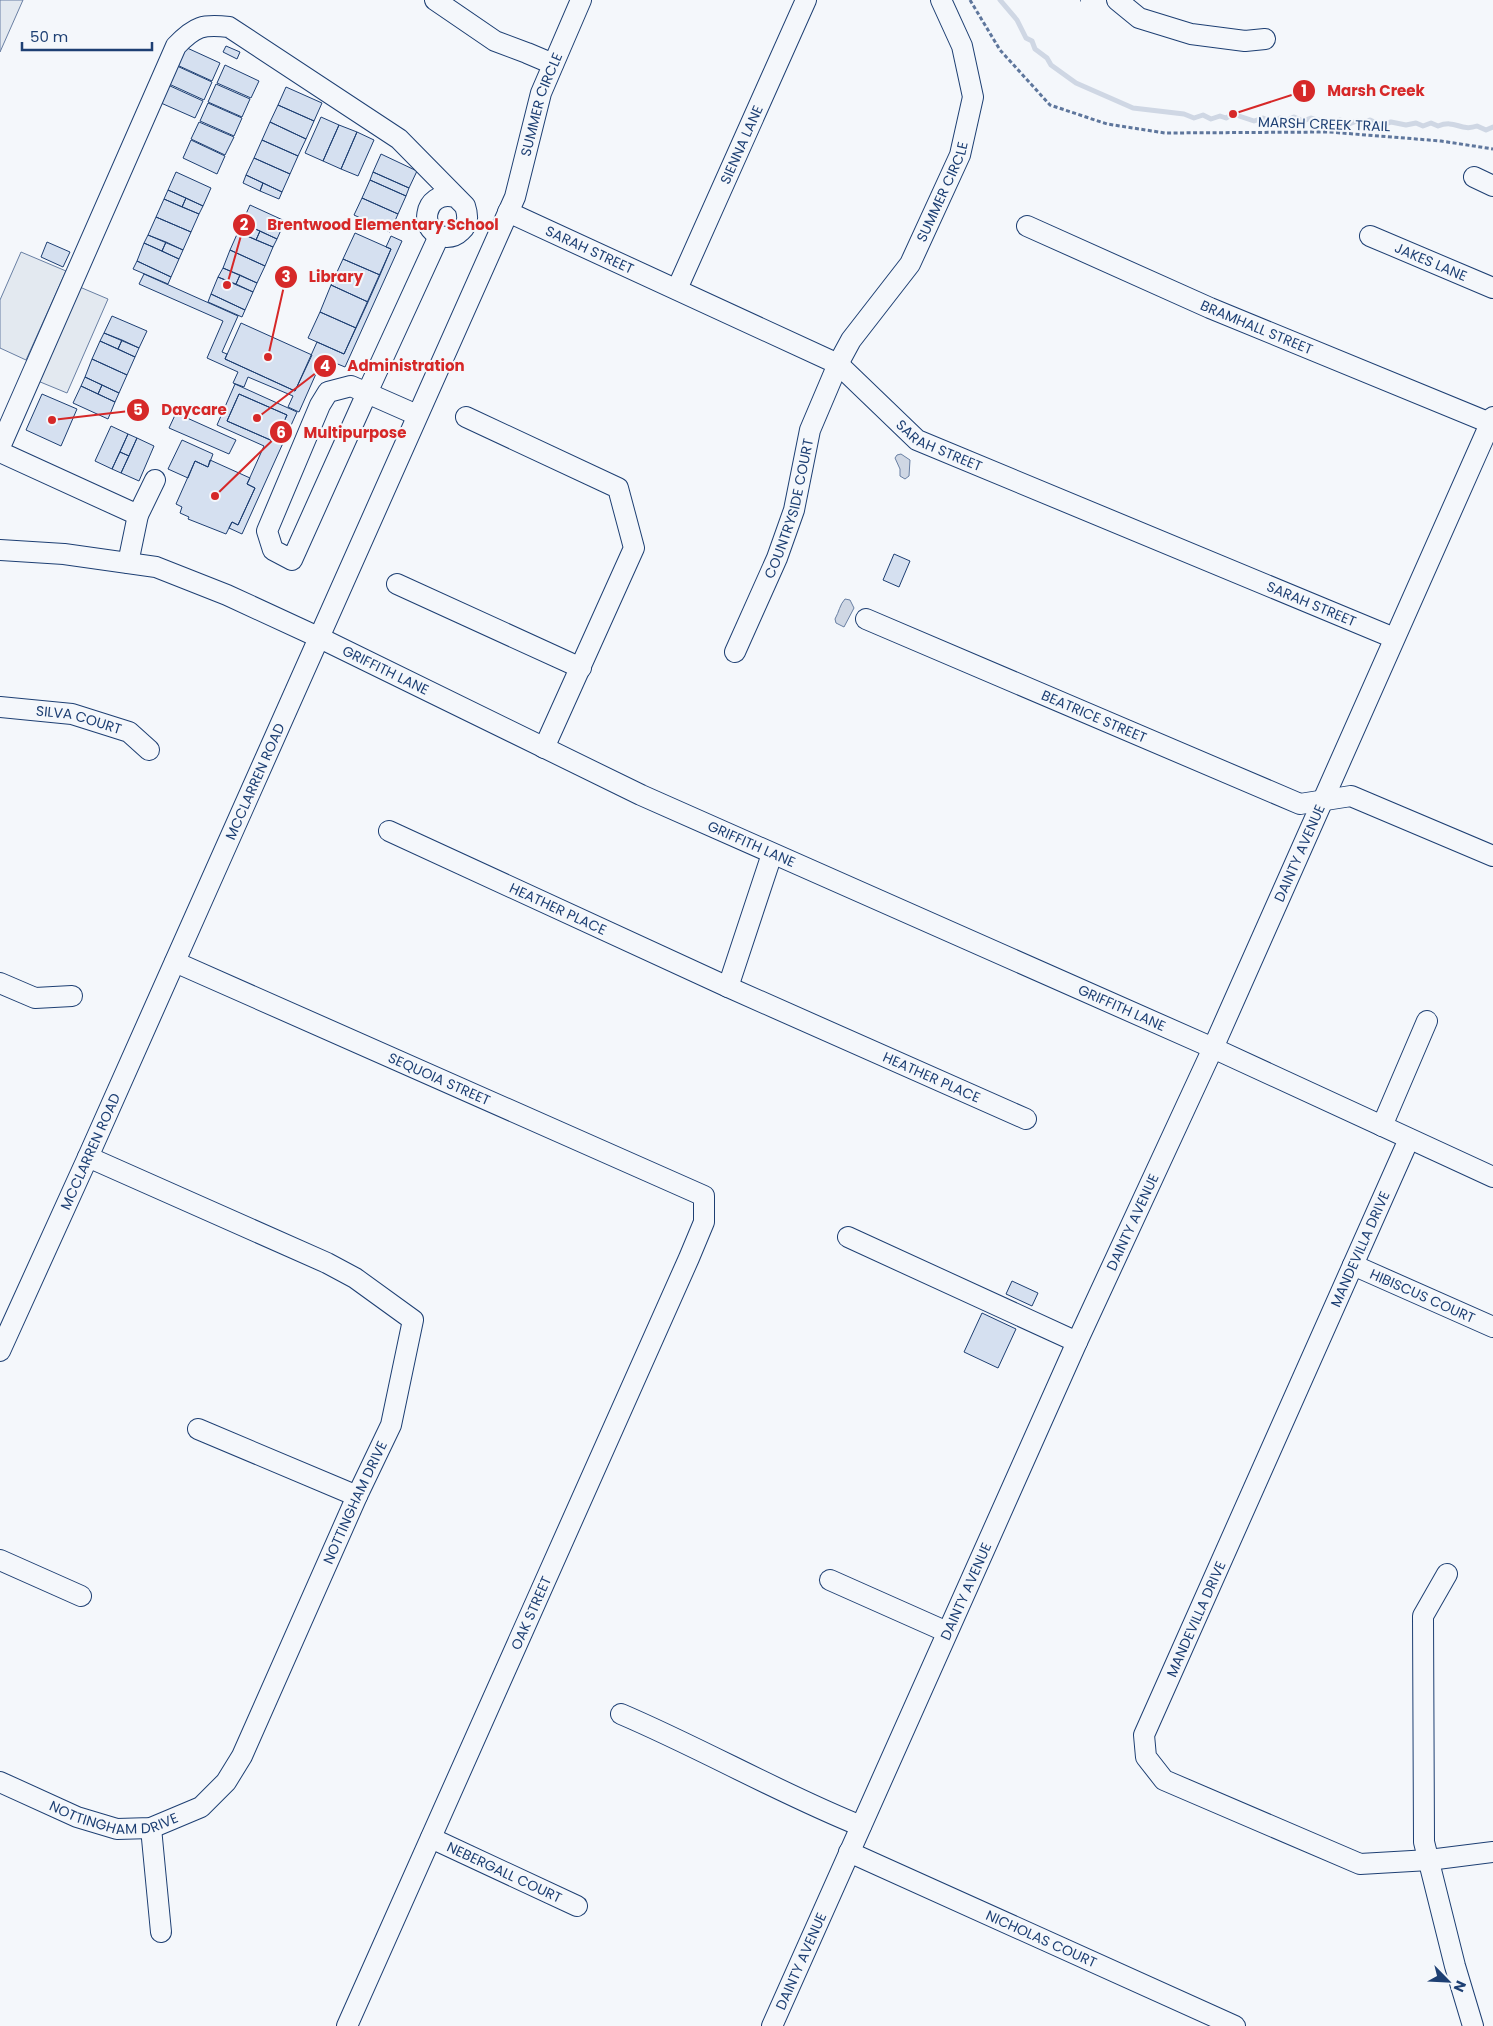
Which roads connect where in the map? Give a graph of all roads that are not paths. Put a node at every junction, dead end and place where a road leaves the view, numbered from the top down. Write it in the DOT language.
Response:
graph roads {
  1 [pos="435,0"];
  2 [pos="581,0"];
  3 [pos="806,0"];
  4 [pos="941,0"];
  5 [pos="1117,0"];
  6 [pos="1265,39"];
  7 [pos="553,64"];
  8 [pos="1474,177"];
  9 [pos="1493,186"];
  10 [pos="455,197"];
  11 [pos="508,212"];
  12 [pos="1027,226"];
  13 [pos="439,236"];
  14 [pos="1370,236"];
  15 [pos="1493,288"];
  16 [pos="676,289"];
  17 [pos="838,364"];
  18 [pos="367,393"];
  19 [pos="417,415"];
  20 [pos="466,417"];
  21 [pos="1492,420"];
  22 [pos="0,447"];
  23 [pos="0,452"];
  24 [pos="155,480"];
  25 [pos="138,515"];
  26 [pos="0,550"];
  27 [pos="128,563"];
  28 [pos="398,584"];
  29 [pos="866,619"];
  30 [pos="318,638"];
  31 [pos="1394,638"];
  32 [pos="735,652"];
  33 [pos="581,668"];
  34 [pos="0,707"];
  35 [pos="544,748"];
  36 [pos="149,750"];
  37 [pos="1322,800"];
  38 [pos="389,831"];
  39 [pos="772,854"];
  40 [pos="1493,856"];
  41 [pos="175,962"];
  42 [pos="0,983"];
  43 [pos="728,987"];
  44 [pos="72,996"];
  45 [pos="1427,1022"];
  46 [pos="1213,1048"];
  47 [pos="1026,1119"];
  48 [pos="1382,1126"];
  49 [pos="1409,1139"];
  50 [pos="88,1158"];
  51 [pos="1491,1171"];
  52 [pos="704,1196"];
  53 [pos="848,1236"];
  54 [pos="1353,1265"];
  55 [pos="1493,1327"];
  56 [pos="1077,1342"];
  57 [pos="0,1351"];
  58 [pos="198,1428"];
  59 [pos="357,1496"];
  60 [pos="0,1560"];
  61 [pos="1447,1574"];
  62 [pos="830,1580"];
  63 [pos="81,1596"];
  64 [pos="947,1632"];
  65 [pos="621,1714"];
  66 [pos="0,1782"];
  67 [pos="861,1826"];
  68 [pos="151,1828"];
  69 [pos="431,1838"];
  70 [pos="849,1852"];
  71 [pos="1493,1852"];
  72 [pos="1429,1860"];
  73 [pos="577,1906"];
  74 [pos="161,1932"];
  75 [pos="347,2026"];
  76 [pos="772,2026"];
  77 [pos="1235,2026"];
  78 [pos="1473,2026"];
  1 -- 7 [label="street"];
  2 -- 7 [label="street, SUMMER CIRCLE"];
  3 -- 16 [label="street, SIENNA LANE"];
  4 -- 17 [label="street, SUMMER CIRCLE"];
  5 -- 6 [label="street"];
  7 -- 11 [label="street, SUMMER CIRCLE"];
  8 -- 9 [label="street"];
  10 -- 13 [label="street"];
  10 -- 13 [label="street"];
  10 -- 22 [label="street"];
  11 -- 16 [label="street, SARAH STREET"];
  11 -- 19 [label="street, MCCLARREN ROAD"];
  12 -- 21 [label="street, BRAMHALL STREET"];
  13 -- 18 [label="street"];
  14 -- 15 [label="street, JAKES LANE"];
  16 -- 17 [label="street, SARAH STREET"];
  17 -- 31 [label="street, SARAH STREET"];
  17 -- 32 [label="street, COUNTRYSIDE COURT"];
  18 -- 18 [label="street"];
  18 -- 19 [label="street"];
  19 -- 30 [label="street, MCCLARREN ROAD"];
  20 -- 33 [label="street"];
  21 -- 31 [label="street, DAINTY AVENUE"];
  23 -- 25 [label="street"];
  24 -- 25 [label="street"];
  25 -- 27 [label="street"];
  26 -- 27 [label="street, GRIFFITH LANE"];
  27 -- 30 [label="street, GRIFFITH LANE"];
  28 -- 33 [label="street"];
  29 -- 37 [label="street, BEATRICE STREET"];
  30 -- 35 [label="street, GRIFFITH LANE"];
  30 -- 41 [label="street, MCCLARREN ROAD"];
  31 -- 37 [label="street, DAINTY AVENUE"];
  33 -- 35 [label="street"];
  34 -- 36 [label="street, SILVA COURT"];
  35 -- 39 [label="street, GRIFFITH LANE"];
  37 -- 40 [label="street, BEATRICE STREET"];
  37 -- 46 [label="street, DAINTY AVENUE"];
  38 -- 43 [label="street, HEATHER PLACE"];
  39 -- 43 [label="street"];
  39 -- 46 [label="street, GRIFFITH LANE"];
  41 -- 50 [label="street, MCCLARREN ROAD"];
  41 -- 52 [label="street, SEQUOIA STREET"];
  42 -- 44 [label="street"];
  43 -- 47 [label="street, HEATHER PLACE"];
  45 -- 48 [label="street"];
  46 -- 48 [label="street, GRIFFITH LANE"];
  46 -- 56 [label="street, DAINTY AVENUE"];
  48 -- 49 [label="street, GRIFFITH LANE"];
  49 -- 51 [label="street, GRIFFITH LANE"];
  49 -- 54 [label="street, MANDEVILLA DRIVE"];
  50 -- 57 [label="street, MCCLARREN ROAD"];
  50 -- 59 [label="street, NOTTINGHAM DRIVE"];
  52 -- 69 [label="street, OAK STREET"];
  53 -- 56 [label="street"];
  54 -- 55 [label="street, HIBISCUS COURT"];
  54 -- 72 [label="street, MANDEVILLA DRIVE"];
  56 -- 64 [label="street, DAINTY AVENUE"];
  58 -- 59 [label="street"];
  59 -- 68 [label="street, NOTTINGHAM DRIVE"];
  60 -- 63 [label="street"];
  61 -- 72 [label="street"];
  62 -- 64 [label="street"];
  64 -- 67 [label="street, DAINTY AVENUE"];
  65 -- 67 [label="street"];
  66 -- 68 [label="street, NOTTINGHAM DRIVE"];
  67 -- 70 [label="street, DAINTY AVENUE"];
  68 -- 74 [label="street"];
  69 -- 73 [label="street, NEBERGALL COURT"];
  69 -- 75 [label="street, OAK STREET"];
  70 -- 76 [label="street, DAINTY AVENUE"];
  70 -- 77 [label="street, NICHOLAS COURT"];
  71 -- 72 [label="street, MANDEVILLA DRIVE"];
  72 -- 78 [label="street"];
}
